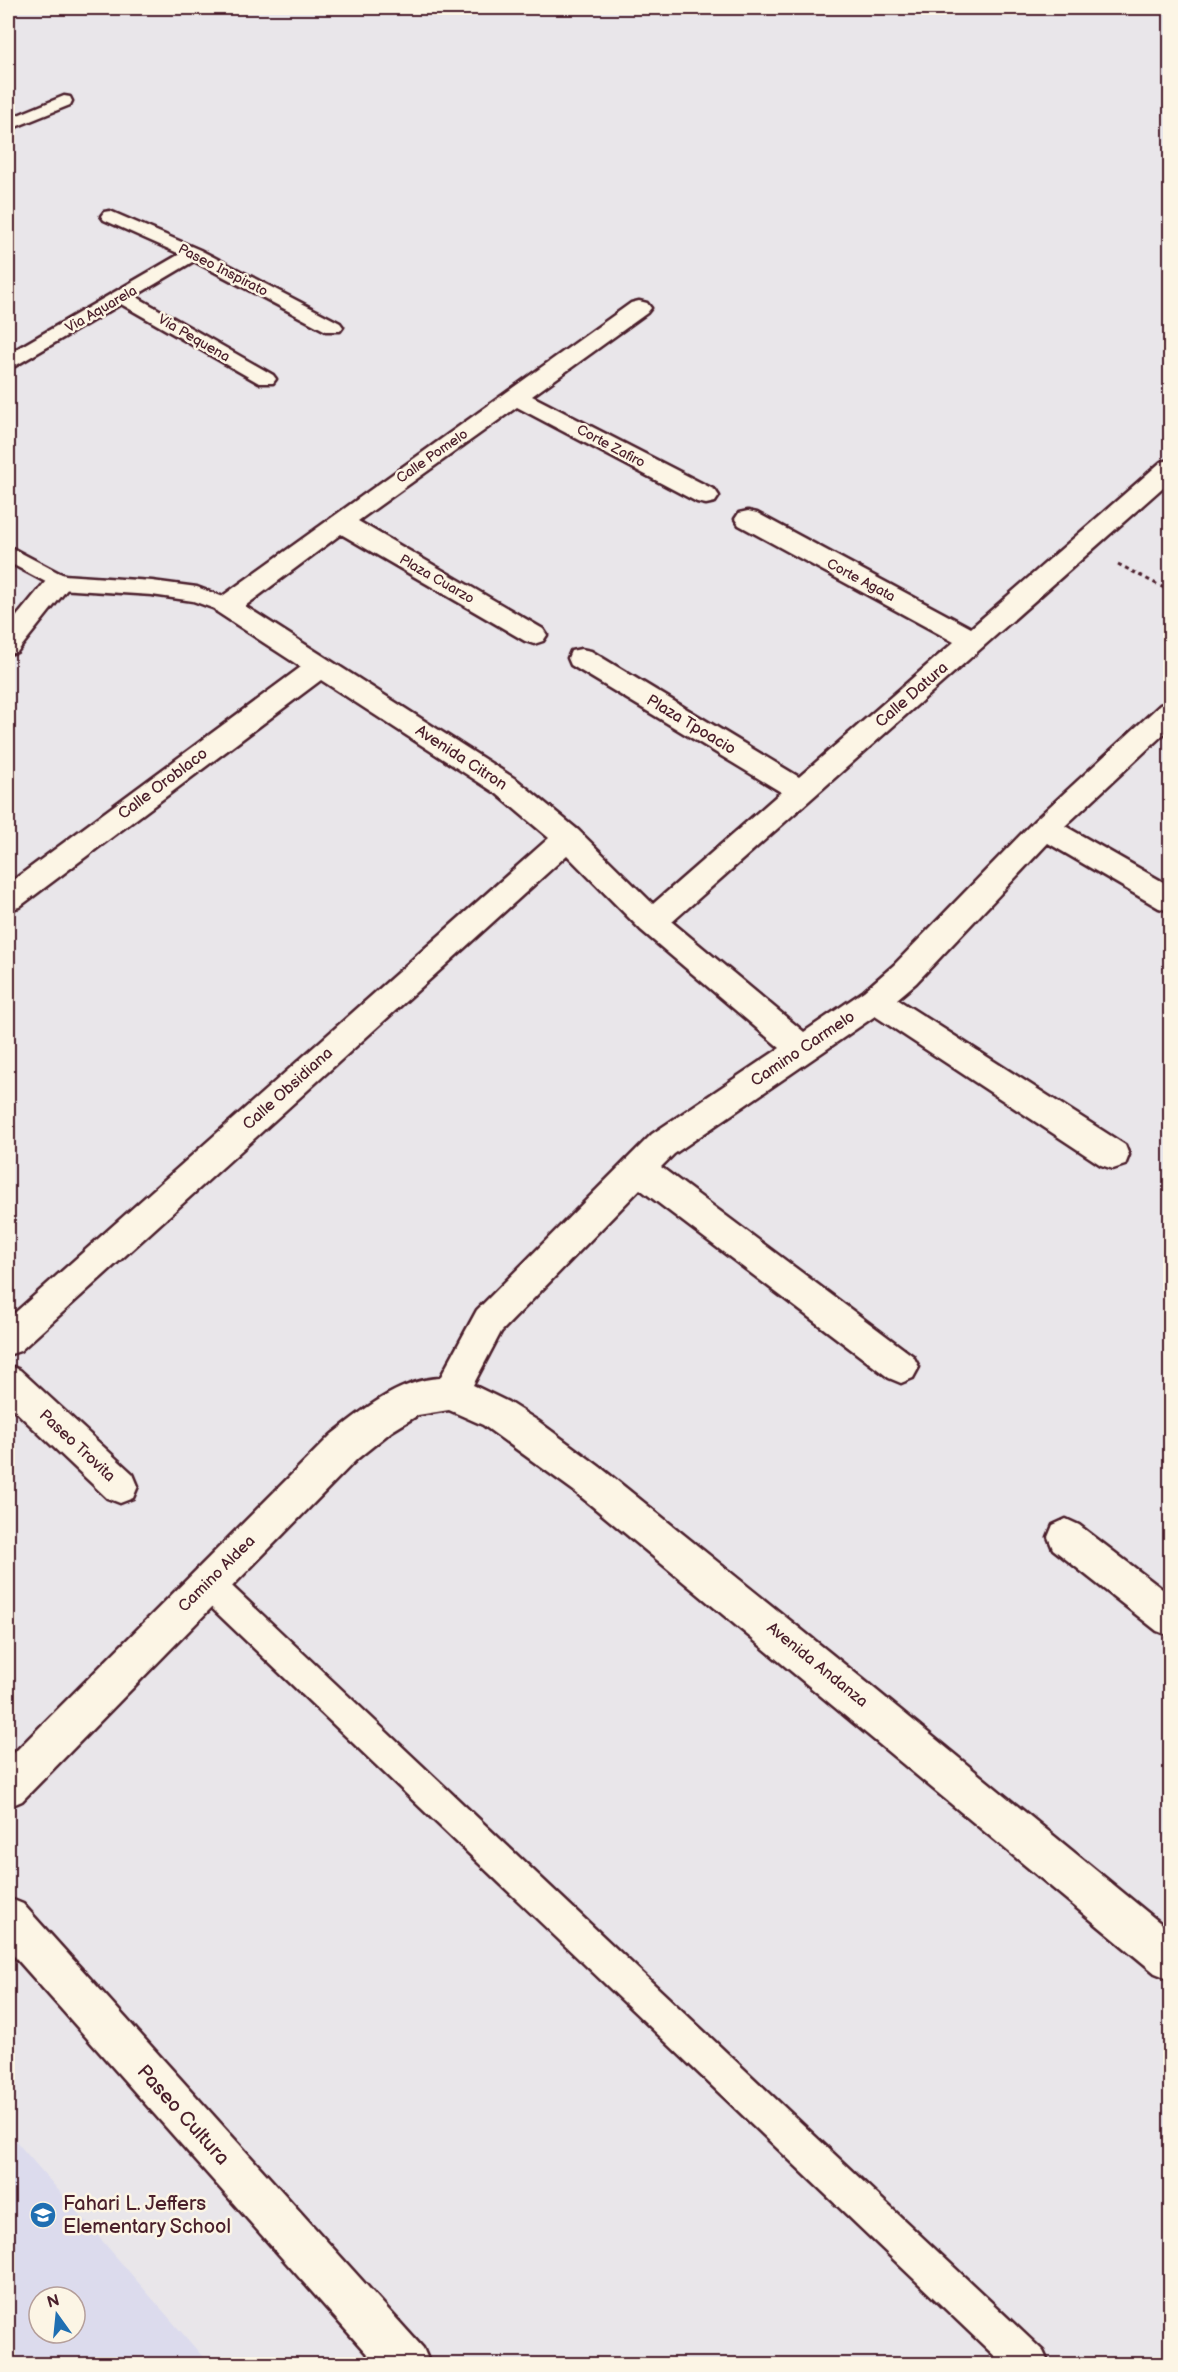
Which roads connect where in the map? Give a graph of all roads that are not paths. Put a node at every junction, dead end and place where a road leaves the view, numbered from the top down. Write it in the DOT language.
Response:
graph roads {
  1 [pos="64,101"];
  2 [pos="8,125"];
  3 [pos="110,216"];
  4 [pos="194,254"];
  5 [pos="122,297"];
  6 [pos="639,308"];
  7 [pos="333,327"];
  8 [pos="8,362"];
  9 [pos="266,379"];
  10 [pos="516,397"];
  11 [pos="1170,468"];
  12 [pos="706,496"];
  13 [pos="748,519"];
  14 [pos="340,522"];
  15 [pos="8,553"];
  16 [pos="59,582"];
  17 [pos="226,606"];
  18 [pos="534,635"];
  19 [pos="974,641"];
  20 [pos="8,645"];
  21 [pos="581,658"];
  22 [pos="319,668"];
  23 [pos="1170,712"];
  24 [pos="801,791"];
  25 [pos="1045,828"];
  26 [pos="568,838"];
  27 [pos="8,899"];
  28 [pos="1170,900"];
  29 [pos="652,922"];
  30 [pos="875,1000"];
  31 [pos="803,1049"];
  32 [pos="1113,1155"];
  33 [pos="639,1169"];
  34 [pos="8,1340"];
  35 [pos="902,1367"];
  36 [pos="8,1381"];
  37 [pos="450,1394"];
  38 [pos="120,1486"];
  39 [pos="1066,1537"];
  40 [pos="207,1583"];
  41 [pos="1170,1618"];
  42 [pos="8,1787"];
  43 [pos="8,1919"];
  44 [pos="1170,1958"];
  45 [pos="406,2364"];
  46 [pos="1030,2364"];
  1 -- 2 [label="lane"];
  3 -- 4 [label="lane, Paseo Inspirato"];
  4 -- 5 [label="lane, Via Aquarela"];
  4 -- 7 [label="lane, Paseo Inspirato"];
  5 -- 8 [label="lane, Via Aquarela"];
  5 -- 9 [label="lane, Via Pequena"];
  6 -- 10 [label="street, Calle Pomelo"];
  10 -- 12 [label="street, Corte Zafiro"];
  10 -- 14 [label="street, Calle Pomelo"];
  11 -- 19 [label="street, Calle Datura"];
  13 -- 19 [label="street, Corte Agata"];
  14 -- 17 [label="street, Calle Pomelo"];
  14 -- 18 [label="street, Plaza Cuarzo"];
  15 -- 16 [label="lane"];
  16 -- 17 [label="lane, Avenida Citron"];
  16 -- 20 [label="street"];
  17 -- 22 [label="street, Avenida Citron"];
  19 -- 24 [label="street, Calle Datura"];
  21 -- 24 [label="street, Plaza Tpoacio"];
  22 -- 26 [label="street, Avenida Citron"];
  22 -- 27 [label="street, Calle Oroblaco"];
  23 -- 25 [label="street, Camino Carmelo"];
  24 -- 29 [label="street, Calle Datura"];
  25 -- 28 [label="street"];
  25 -- 30 [label="street, Camino Carmelo"];
  26 -- 29 [label="street, Avenida Citron"];
  26 -- 34 [label="street, Calle Obsidiana"];
  29 -- 31 [label="street, Avenida Citron"];
  30 -- 31 [label="street, Camino Carmelo"];
  30 -- 32 [label="street"];
  31 -- 33 [label="street, Camino Carmelo"];
  33 -- 35 [label="street"];
  33 -- 37 [label="street, Camino Carmelo"];
  36 -- 38 [label="street, Paseo Trovita"];
  37 -- 40 [label="street, Camino Aldea"];
  37 -- 44 [label="street, Avenida Andanza"];
  39 -- 41 [label="street"];
  40 -- 42 [label="street, Camino Aldea"];
  40 -- 46 [label="lane"];
  43 -- 45 [label="street, Paseo Cultura"];
}
